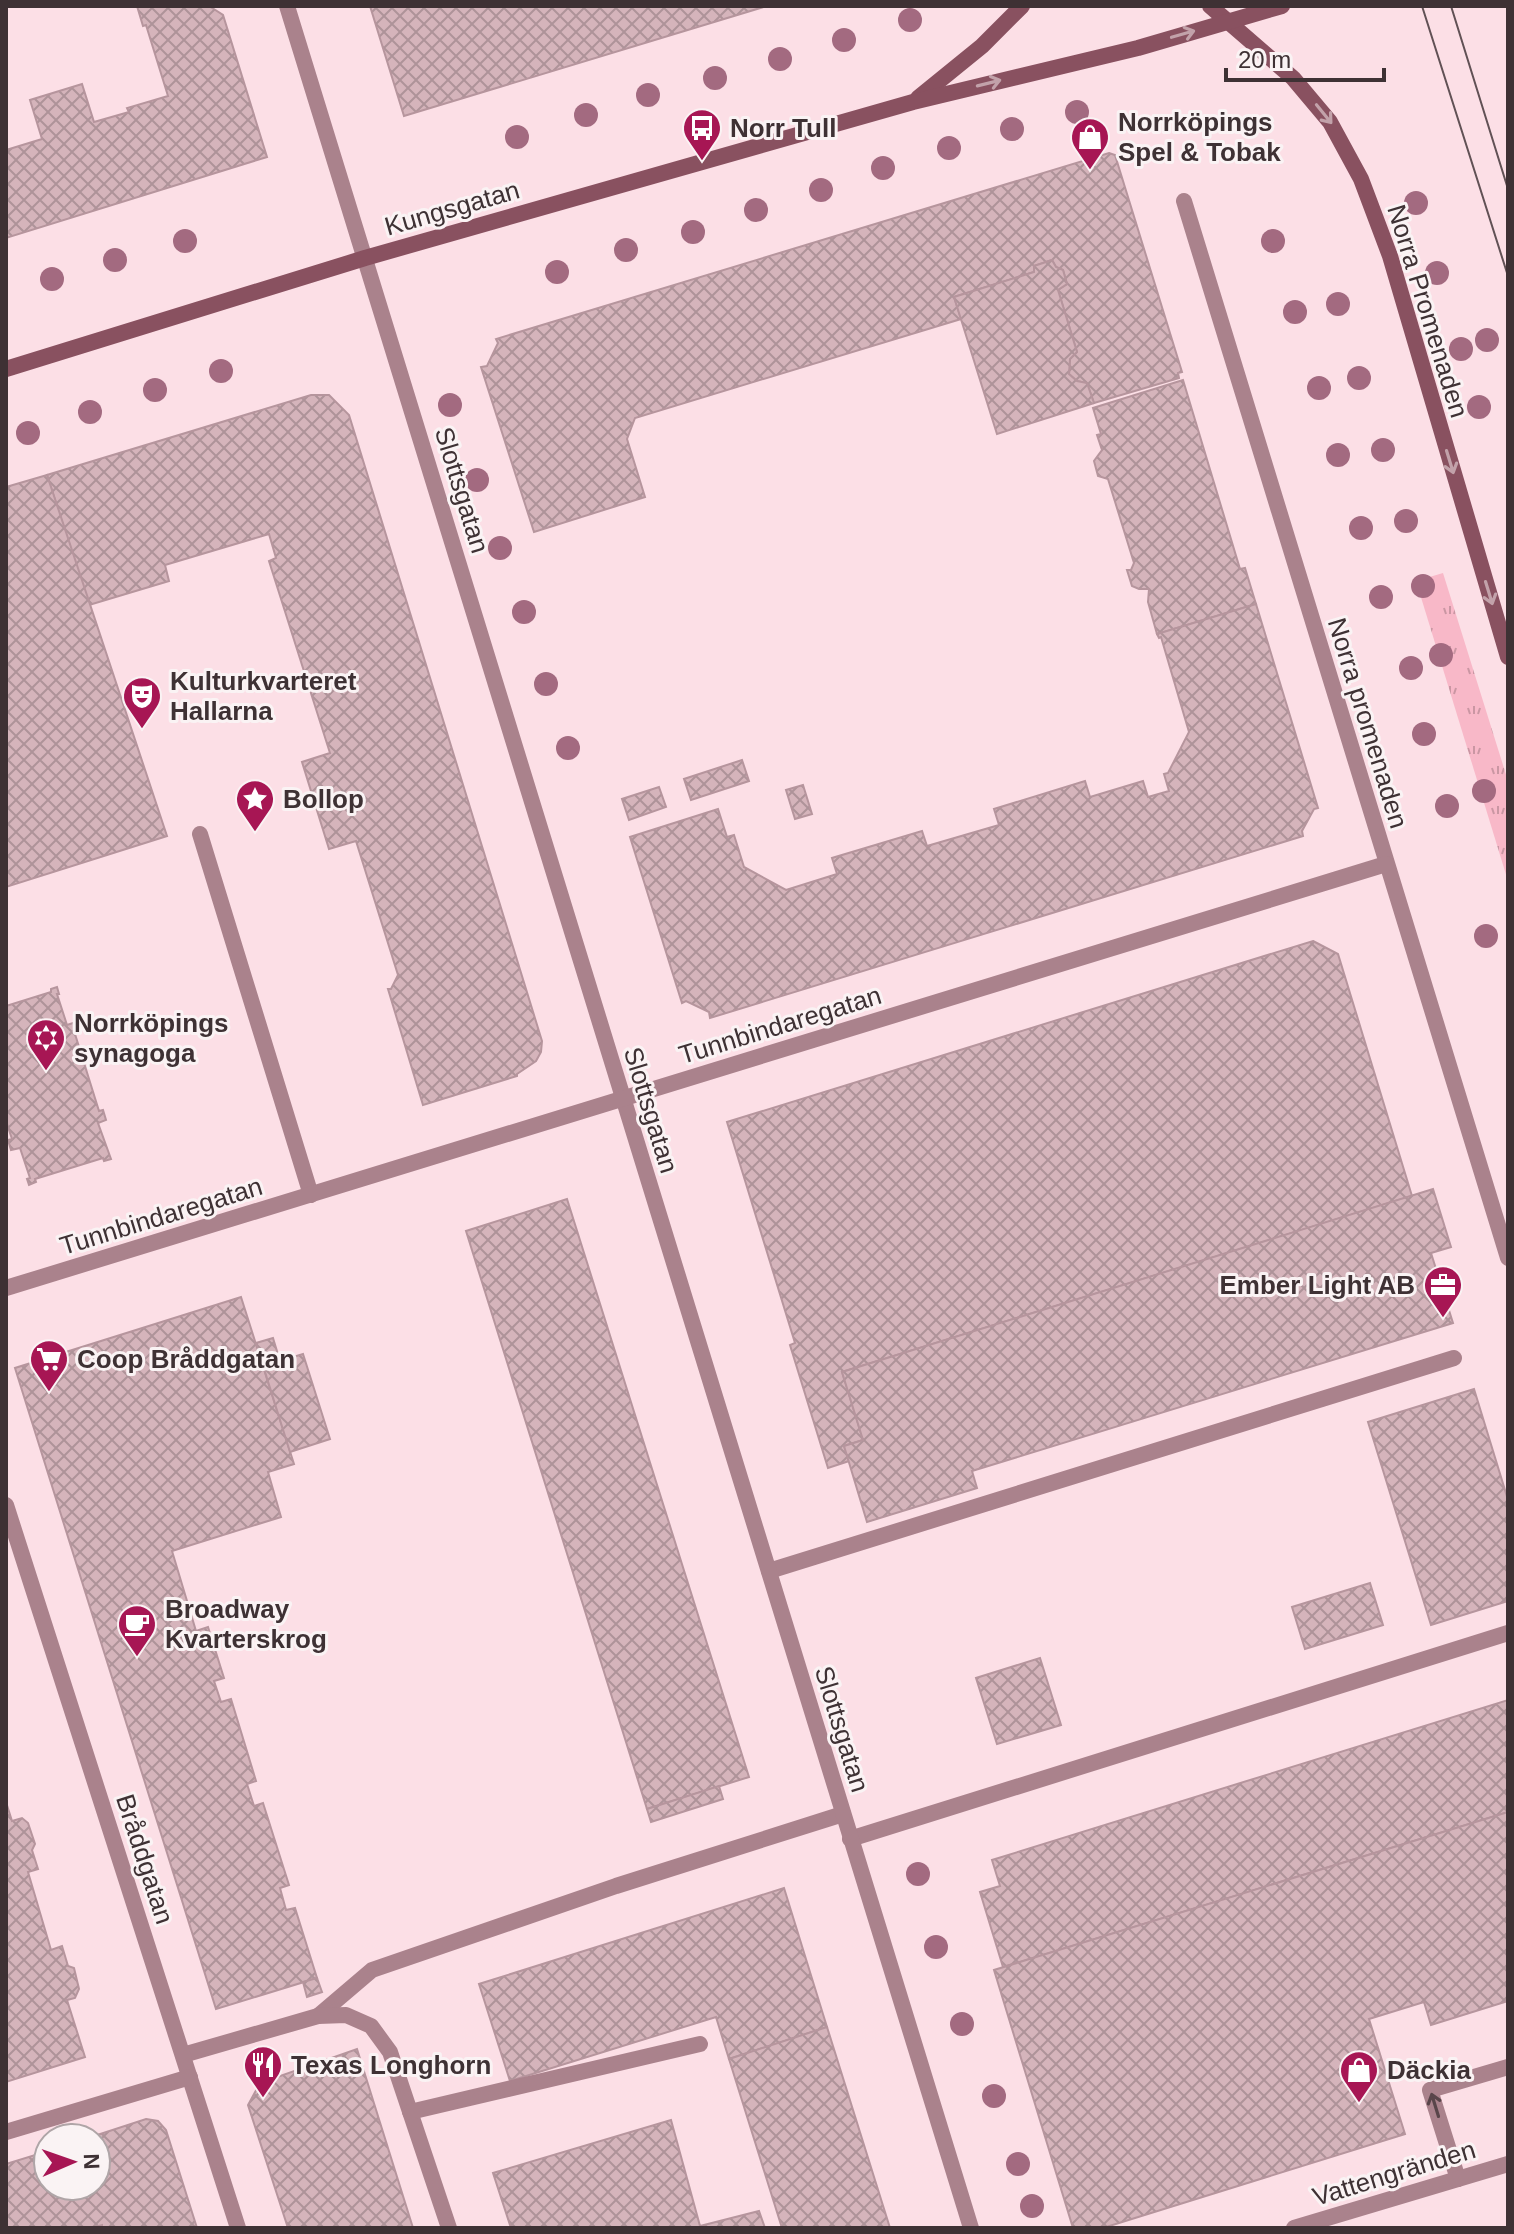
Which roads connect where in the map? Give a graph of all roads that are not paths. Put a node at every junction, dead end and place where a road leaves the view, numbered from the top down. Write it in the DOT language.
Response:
graph roads {
  1 [pos="287,6"];
  2 [pos="1022,6"];
  3 [pos="1210,6"];
  4 [pos="1282,6"];
  5 [pos="1228,21"];
  6 [pos="913,102"];
  7 [pos="1184,201"];
  8 [pos="365,258"];
  9 [pos="6,369"];
  10 [pos="1508,657"];
  11 [pos="200,834"];
  12 [pos="1386,864"];
  13 [pos="623,1098"];
  14 [pos="311,1195"];
  15 [pos="1508,1258"];
  16 [pos="6,1288"];
  17 [pos="1454,1358"];
  18 [pos="6,1505"];
  19 [pos="769,1571"];
  20 [pos="1508,1633"];
  21 [pos="843,1814"];
  22 [pos="850,1839"];
  23 [pos="318,2016"];
  24 [pos="700,2044"];
  25 [pos="183,2055"];
  26 [pos="1508,2067"];
  27 [pos="190,2077"];
  28 [pos="410,2112"];
  29 [pos="6,2132"];
  30 [pos="1508,2164"];
  31 [pos="1458,2179"];
  32 [pos="238,2228"];
  33 [pos="449,2228"];
  34 [pos="971,2228"];
  35 [pos="1294,2228"];
  1 -- 8 [label="street, Slottsgatan"];
  2 -- 6 [label="main road, Kungsgatan"];
  3 -- 5 [label="main road, Norra Promenaden"];
  4 -- 5 [label="main road, Kungsgatan"];
  6 -- 5 [label="main road, Kungsgatan, one-way"];
  5 -- 10 [label="main road, Norra Promenaden, one-way"];
  6 -- 8 [label="main road, Kungsgatan"];
  7 -- 12 [label="street, Norra promenaden"];
  8 -- 9 [label="main road, Kungsgatan"];
  8 -- 13 [label="street, Slottsgatan"];
  11 -- 14 [label="street"];
  12 -- 13 [label="street, Tunnbindaregatan"];
  12 -- 15 [label="street, Norra promenaden"];
  13 -- 14 [label="street, Tunnbindaregatan"];
  13 -- 19 [label="street, Slottsgatan"];
  14 -- 16 [label="street, Tunnbindaregatan"];
  17 -- 19 [label="street"];
  18 -- 25 [label="street, Bråddgatan"];
  19 -- 21 [label="street, Slottsgatan"];
  20 -- 22 [label="street"];
  21 -- 22 [label="street, Slottsgatan"];
  21 -- 23 [label="street"];
  22 -- 34 [label="street, Slottsgatan"];
  23 -- 25 [label="street"];
  23 -- 28 [label="street"];
  24 -- 28 [label="street"];
  25 -- 27 [label="street, Bråddgatan"];
  31 -- 26 [label="street, one-way"];
  27 -- 29 [label="street"];
  27 -- 32 [label="street, Bråddgatan"];
  28 -- 33 [label="street"];
  30 -- 31 [label="street, Vattengränden"];
  31 -- 35 [label="street, Vattengränden"];
}
